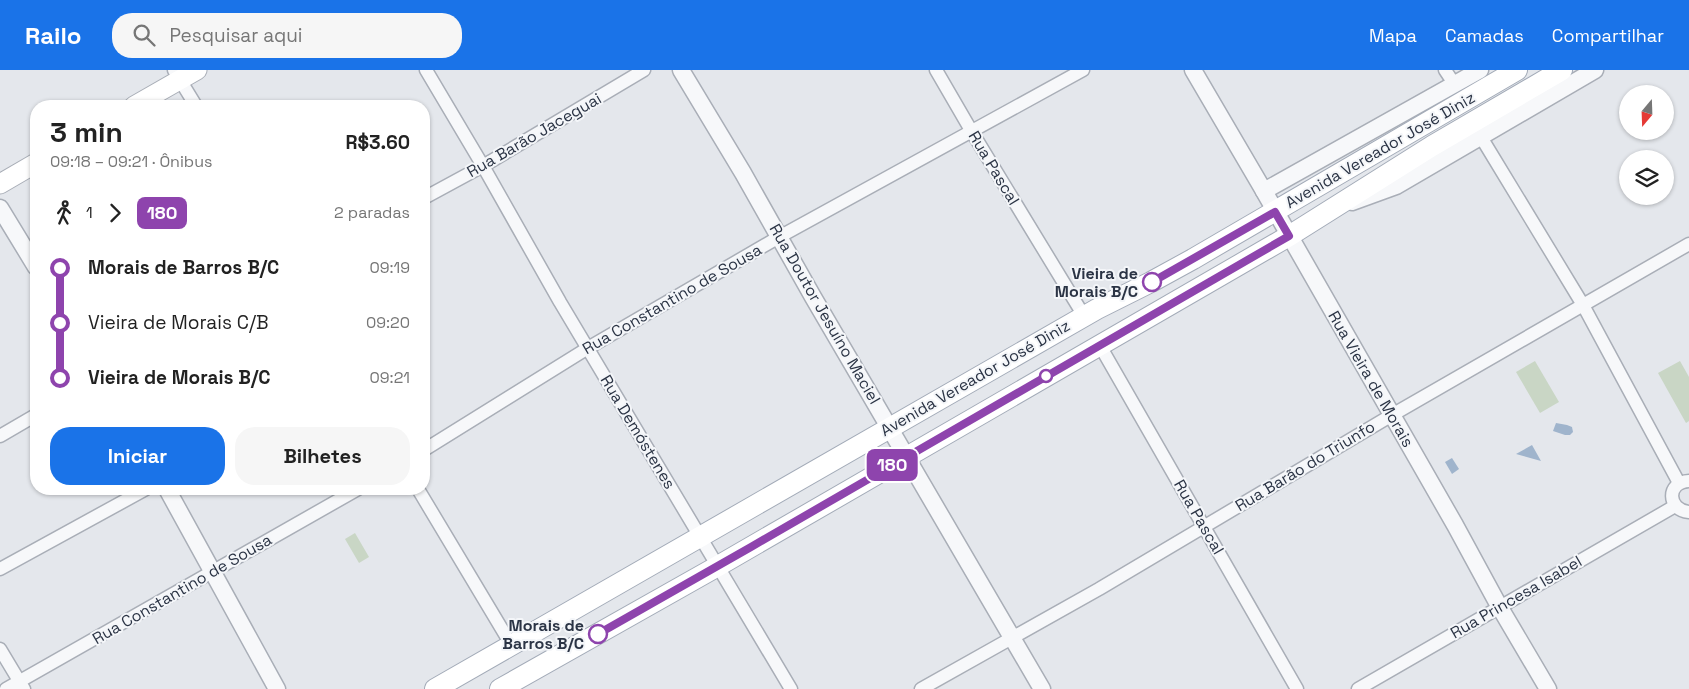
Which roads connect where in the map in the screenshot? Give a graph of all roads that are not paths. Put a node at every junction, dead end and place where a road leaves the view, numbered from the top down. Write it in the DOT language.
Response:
graph roads {
  1 [pos="197,70"];
  2 [pos="426,70"];
  3 [pos="644,70"];
  4 [pos="681,70"];
  5 [pos="936,70"];
  6 [pos="1083,70"];
  7 [pos="1193,70"];
  8 [pos="1445,70"];
  9 [pos="1480,70"];
  10 [pos="1517,70"];
  11 [pos="1562,70"];
  12 [pos="1595,70"];
  13 [pos="177,75"];
  14 [pos="1455,85"];
  15 [pos="142,100"];
  16 [pos="192,100"];
  17 [pos="972,132"];
  18 [pos="1481,137"];
  19 [pos="30,166"];
  20 [pos="483,166"];
  21 [pos="0,184"];
  22 [pos="1264,191"];
  23 [pos="430,195"];
  24 [pos="1338,206"];
  25 [pos="0,208"];
  26 [pos="1275,212"];
  27 [pos="1289,236"];
  28 [pos="779,237"];
  29 [pos="1689,244"];
  30 [pos="30,257"];
  31 [pos="1583,305"];
  32 [pos="1084,316"];
  33 [pos="1100,344"];
  34 [pos="588,348"];
  35 [pos="1392,415"];
  36 [pos="30,418"];
  37 [pos="890,427"];
  38 [pos="1,433"];
  39 [pos="430,446"];
  40 [pos="907,456"];
  41 [pos="1684,482"];
  42 [pos="135,495"];
  43 [pos="170,495"];
  44 [pos="348,495"];
  45 [pos="422,495"];
  46 [pos="1675,506"];
  47 [pos="1689,512"];
  48 [pos="1204,526"];
  49 [pos="701,537"];
  50 [pos="718,566"];
  51 [pos="0,568"];
  52 [pos="212,573"];
  53 [pos="1499,606"];
  54 [pos="1012,637"];
  55 [pos="512,646"];
  56 [pos="0,649"];
  57 [pos="21,685"];
  58 [pos="431,688"];
  59 [pos="6,689"];
  60 [pos="277,689"];
  61 [pos="500,689"];
  62 [pos="791,689"];
  63 [pos="921,689"];
  64 [pos="1042,689"];
  65 [pos="1297,689"];
  66 [pos="1358,689"];
  67 [pos="1548,689"];
  1 -- 13 [label="main road"];
  2 -- 20 [label="street, Rua Demóstenes"];
  3 -- 20 [label="street, Rua Barão Jaceguai"];
  4 -- 28 [label="street, Rua Doutor Jesuíno Maciel"];
  5 -- 17 [label="street, Rua Pascal"];
  6 -- 17 [label="street, Rua Constantino de Sousa"];
  7 -- 22 [label="street, Rua Vieira de Morais"];
  8 -- 14 [label="street"];
  9 -- 14 [label="street, Avenida Vereador José Diniz"];
  10 -- 26 [label="main road, Avenida Vereador José Diniz"];
  11 -- 24 [label="main road, Avenida Vereador José Diniz"];
  12 -- 18 [label="street, Avenida Vereador José Diniz"];
  13 -- 15 [label="main road"];
  13 -- 16 [label="street"];
  14 -- 22 [label="street, Avenida Vereador José Diniz"];
  17 -- 28 [label="street, Rua Constantino de Sousa"];
  17 -- 32 [label="street, Rua Pascal"];
  18 -- 24 [label="street, Avenida Vereador José Diniz"];
  18 -- 31 [label="street"];
  19 -- 21 [label="main road"];
  20 -- 23 [label="street, Rua Barão Jaceguai"];
  20 -- 34 [label="street, Rua Demóstenes"];
  22 -- 26 [label="street, Rua Vieira de Morais"];
  24 -- 27 [label="main road, Avenida Vereador José Diniz"];
  25 -- 30 [label="street"];
  26 -- 27 [label="street, Rua Vieira de Morais"];
  26 -- 32 [label="main road, Avenida Vereador José Diniz"];
  27 -- 33 [label="main road, Avenida Vereador José Diniz"];
  27 -- 35 [label="street, Rua Vieira de Morais"];
  28 -- 34 [label="street, Rua Constantino de Sousa"];
  28 -- 37 [label="street, Rua Doutor Jesuíno Maciel"];
  29 -- 31 [label="street, Rua Barão do Triunfo"];
  31 -- 35 [label="street, Rua Barão do Triunfo"];
  31 -- 41 [label="street"];
  32 -- 37 [label="main road, Avenida Vereador José Diniz"];
  33 -- 40 [label="main road, Avenida Vereador José Diniz"];
  33 -- 48 [label="street, Rua Pascal"];
  34 -- 39 [label="street, Rua Constantino de Sousa"];
  34 -- 49 [label="street, Rua Demóstenes"];
  35 -- 48 [label="street, Rua Barão do Triunfo"];
  35 -- 53 [label="street, Rua Vieira de Morais"];
  36 -- 38 [label="street"];
  37 -- 40 [label="street, Rua Doutor Jesuíno Maciel"];
  37 -- 49 [label="main road, Avenida Vereador José Diniz"];
  40 -- 50 [label="main road, Avenida Vereador José Diniz"];
  40 -- 54 [label="street, Rua Doutor Jesuíno Maciel"];
  41 -- 46 [label="street"];
  42 -- 51 [label="street"];
  43 -- 52 [label="street"];
  44 -- 52 [label="street, Rua Constantino de Sousa"];
  45 -- 55 [label="street"];
  46 -- 47 [label="street"];
  46 -- 53 [label="street, Rua Princesa Isabel"];
  48 -- 54 [label="street, Rua Barão do Triunfo"];
  48 -- 65 [label="street, Rua Pascal"];
  49 -- 50 [label="street, Rua Demóstenes"];
  49 -- 55 [label="main road, Avenida Vereador José Diniz"];
  50 -- 61 [label="main road, Avenida Vereador José Diniz"];
  50 -- 62 [label="street, Rua Demóstenes"];
  52 -- 57 [label="street, Rua Constantino de Sousa"];
  52 -- 60 [label="street"];
  53 -- 66 [label="street, Rua Princesa Isabel"];
  53 -- 67 [label="street, Rua Vieira de Morais"];
  54 -- 63 [label="street, Rua Barão do Triunfo"];
  54 -- 64 [label="street, Rua Doutor Jesuíno Maciel"];
  55 -- 58 [label="main road, Avenida Vereador José Diniz"];
  56 -- 57 [label="street"];
  57 -- 59 [label="street, Rua Constantino de Sousa"];
}
